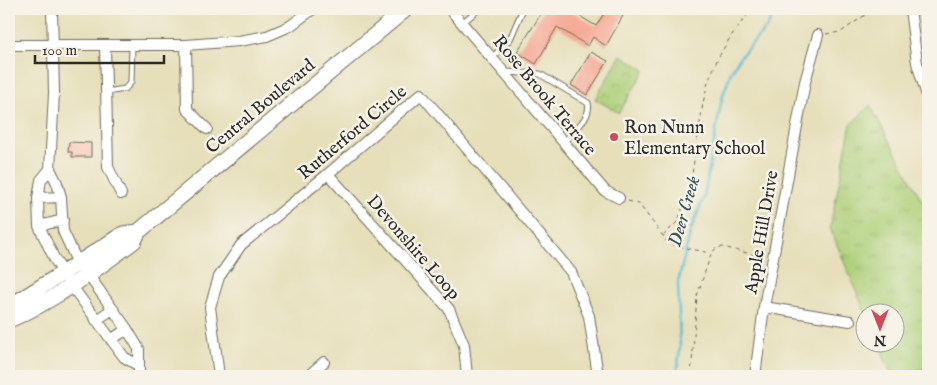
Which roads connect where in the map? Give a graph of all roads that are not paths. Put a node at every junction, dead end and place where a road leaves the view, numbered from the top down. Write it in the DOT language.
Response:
graph roads {
  1 [pos="52,9"];
  2 [pos="313,9"];
  3 [pos="406,9"];
  4 [pos="450,9"];
  5 [pos="478,9"];
  6 [pos="523,9"];
  7 [pos="910,9"];
  8 [pos="462,23"];
  9 [pos="818,35"];
  10 [pos="9,44"];
  11 [pos="132,44"];
  12 [pos="54,45"];
  13 [pos="105,45"];
  14 [pos="186,45"];
  15 [pos="492,58"];
  16 [pos="504,72"];
  17 [pos="106,92"];
  18 [pos="928,98"];
  19 [pos="207,129"];
  20 [pos="563,142"];
  21 [pos="50,169"];
  22 [pos="328,174"];
  23 [pos="120,194"];
  24 [pos="61,197"];
  25 [pos="38,198"];
  26 [pos="619,198"];
  27 [pos="63,220"];
  28 [pos="39,226"];
  29 [pos="84,268"];
  30 [pos="67,279"];
  31 [pos="9,304"];
  32 [pos="764,307"];
  33 [pos="113,309"];
  34 [pos="9,320"];
  35 [pos="96,320"];
  36 [pos="850,321"];
  37 [pos="127,330"];
  38 [pos="111,340"];
  39 [pos="324,362"];
  40 [pos="139,371"];
  41 [pos="219,376"];
  42 [pos="308,376"];
  43 [pos="467,376"];
  44 [pos="598,376"];
  45 [pos="755,376"];
  1 -- 12 [label="street"];
  2 -- 14 [label="street"];
  3 -- 29 [label="street, Central Boulevard"];
  4 -- 8 [label="street, Rose Brook Terrace"];
  5 -- 8 [label="lane"];
  6 -- 15 [label="lane"];
  7 -- 18 [label="street"];
  8 -- 15 [label="street, Rose Brook Terrace"];
  9 -- 32 [label="street, Apple Hill Drive"];
  10 -- 12 [label="street"];
  11 -- 13 [label="street"];
  11 -- 14 [label="street"];
  11 -- 17 [label="lane"];
  12 -- 13 [label="street"];
  12 -- 21 [label="street"];
  13 -- 17 [label="street"];
  14 -- 19 [label="street"];
  15 -- 16 [label="street, Rose Brook Terrace"];
  16 -- 20 [label="street, Rose Brook Terrace"];
  16 -- 20 [label="lane"];
  17 -- 23 [label="street"];
  20 -- 26 [label="street, Rose Brook Terrace"];
  21 -- 24 [label="street"];
  21 -- 25 [label="street"];
  22 -- 41 [label="street, Rutherford Circle"];
  22 -- 43 [label="street, Devonshire Loop"];
  22 -- 44 [label="street, Rutherford Circle"];
  24 -- 25 [label="street"];
  24 -- 27 [label="street"];
  25 -- 28 [label="street"];
  27 -- 28 [label="street"];
  27 -- 29 [label="street"];
  28 -- 30 [label="street"];
  29 -- 30 [label="street, Central Boulevard"];
  29 -- 33 [label="street"];
  30 -- 31 [label="street, Central Boulevard"];
  30 -- 34 [label="street, Central Boulevard"];
  30 -- 35 [label="street"];
  32 -- 36 [label="street"];
  32 -- 45 [label="street, Apple Hill Drive"];
  33 -- 35 [label="street"];
  33 -- 37 [label="street"];
  35 -- 38 [label="street"];
  37 -- 38 [label="street"];
  37 -- 40 [label="street"];
  38 -- 40 [label="street"];
  39 -- 42 [label="street"];
}
